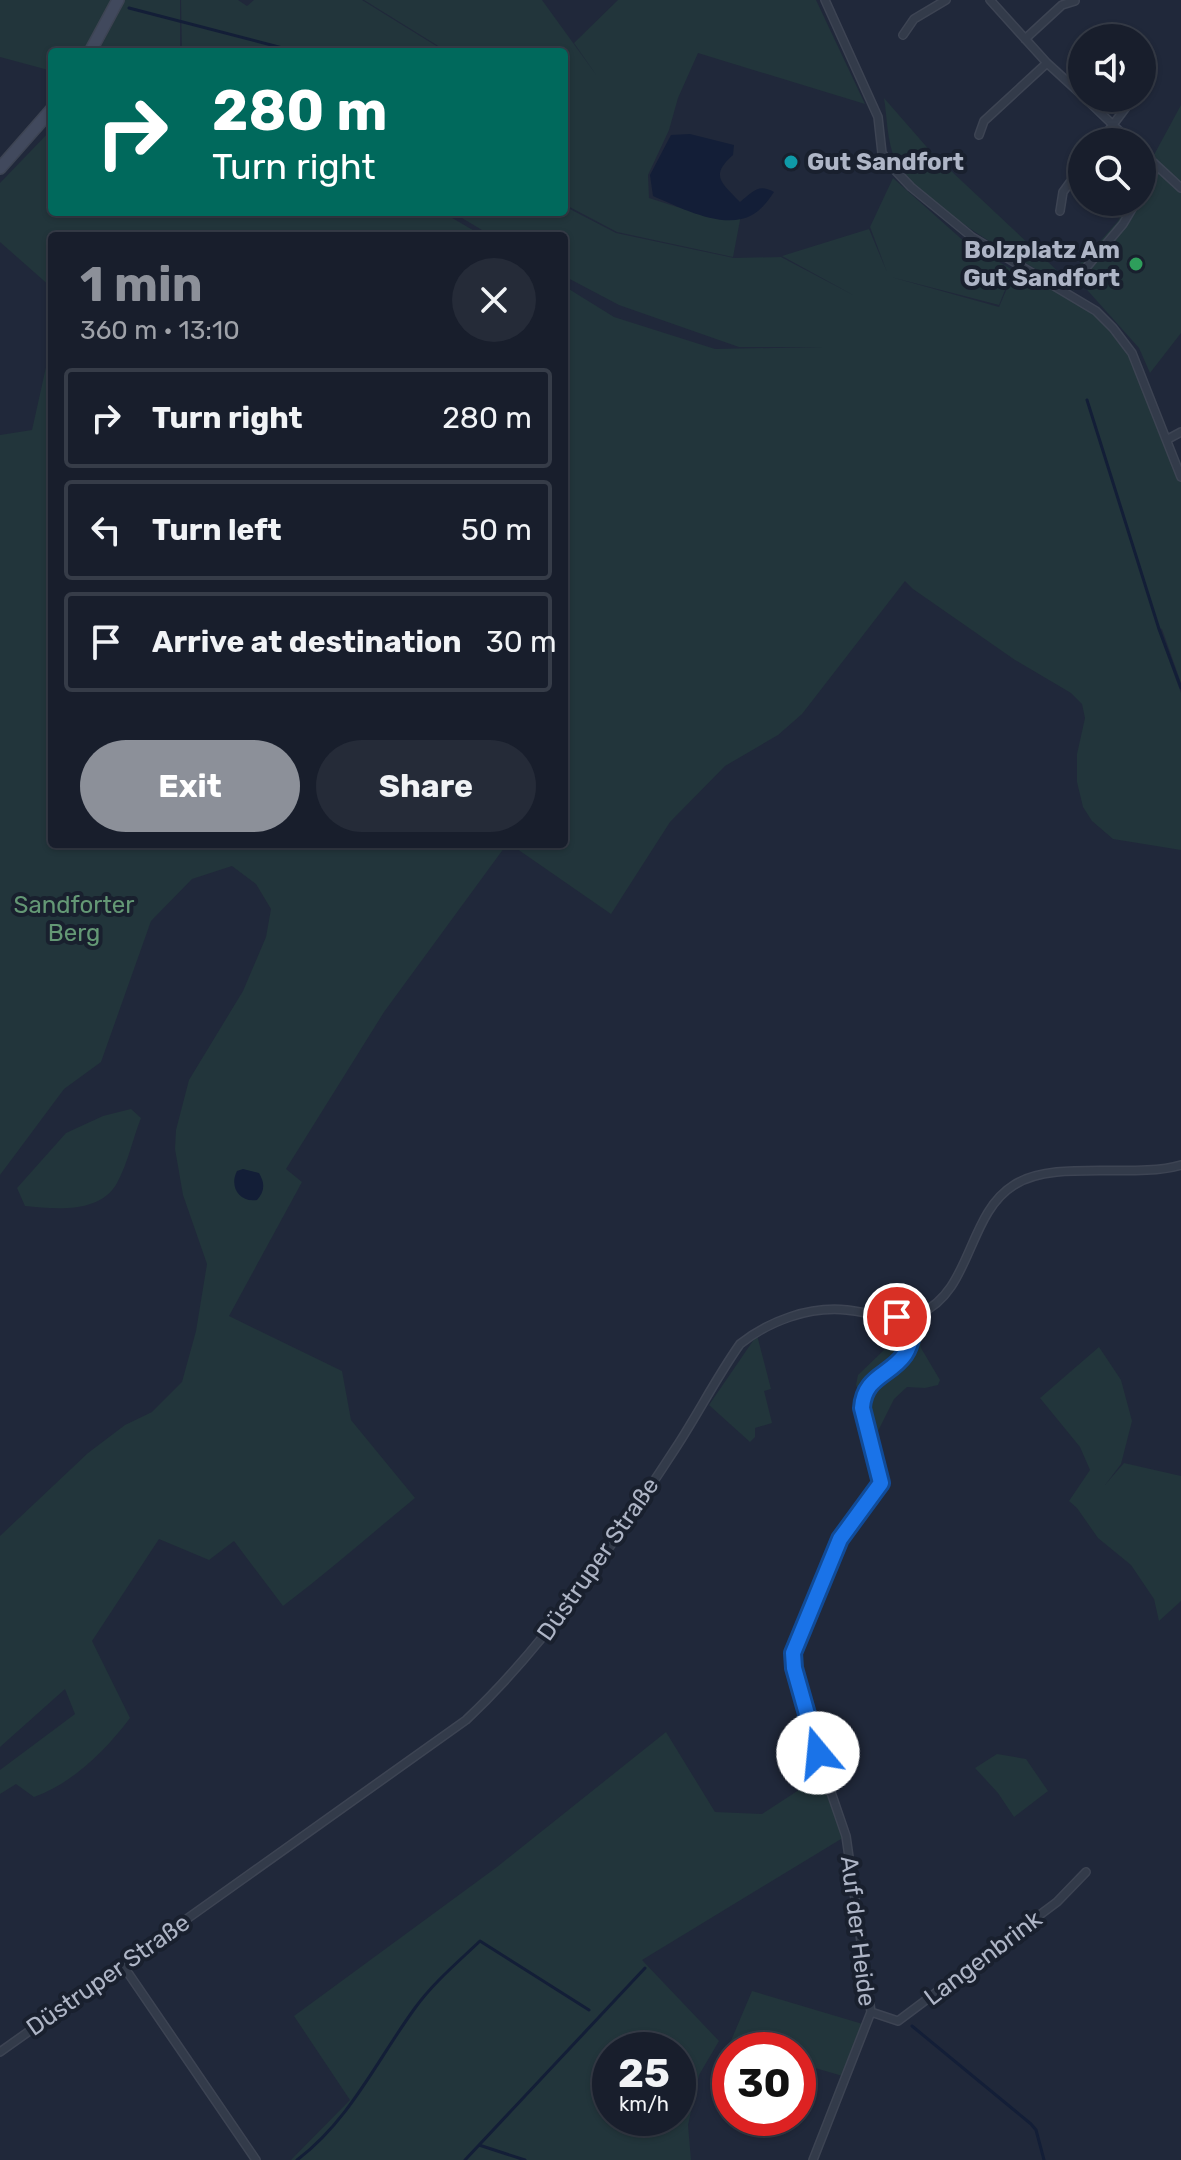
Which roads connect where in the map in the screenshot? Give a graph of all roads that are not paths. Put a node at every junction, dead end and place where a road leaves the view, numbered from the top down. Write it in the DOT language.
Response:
graph roads {
  1 [pos="118,0"];
  2 [pos="825,0"];
  3 [pos="946,0"];
  4 [pos="990,0"];
  5 [pos="1075,1"];
  6 [pos="903,35"];
  7 [pos="1025,39"];
  8 [pos="92,48"];
  9 [pos="1047,63"];
  10 [pos="1068,82"];
  11 [pos="1100,112"];
  12 [pos="1122,112"];
  13 [pos="48,114"];
  14 [pos="1113,124"];
  15 [pos="1110,128"];
  16 [pos="1117,128"];
  17 [pos="979,135"];
  18 [pos="1157,167"];
  19 [pos="0,168"];
  20 [pos="1068,185"];
  21 [pos="1181,188"];
  22 [pos="1060,211"];
  23 [pos="1128,216"];
  24 [pos="1074,282"];
  25 [pos="1181,432"];
  26 [pos="1168,439"];
  27 [pos="1181,477"];
  28 [pos="1181,1165"];
  29 [pos="914,1316"];
  30 [pos="1086,1872"];
  31 [pos="122,1964"];
  32 [pos="871,2012"];
  33 [pos="0,2052"];
  34 [pos="256,2160"];
  35 [pos="813,2160"];
  1 -- 8 [label="street"];
  2 -- 26 [label="street"];
  3 -- 6 [label="street"];
  4 -- 7 [label="street"];
  5 -- 7 [label="street"];
  7 -- 9 [label="street"];
  9 -- 10 [label="street"];
  9 -- 17 [label="street"];
  11 -- 14 [label="street"];
  12 -- 14 [label="street"];
  13 -- 19 [label="street"];
  14 -- 15 [label="street"];
  14 -- 16 [label="street"];
  18 -- 21 [label="street"];
  20 -- 22 [label="street"];
  23 -- 24 [label="street"];
  25 -- 26 [label="street"];
  26 -- 27 [label="street"];
  28 -- 29 [label="street"];
  29 -- 31 [label="street, Düstruper Straße"];
  29 -- 32 [label="street, Auf der Heide"];
  30 -- 32 [label="street, Langenbrink"];
  31 -- 33 [label="street, Düstruper Straße"];
  31 -- 34 [label="street"];
  32 -- 35 [label="street, Auf der Heide"];
}
